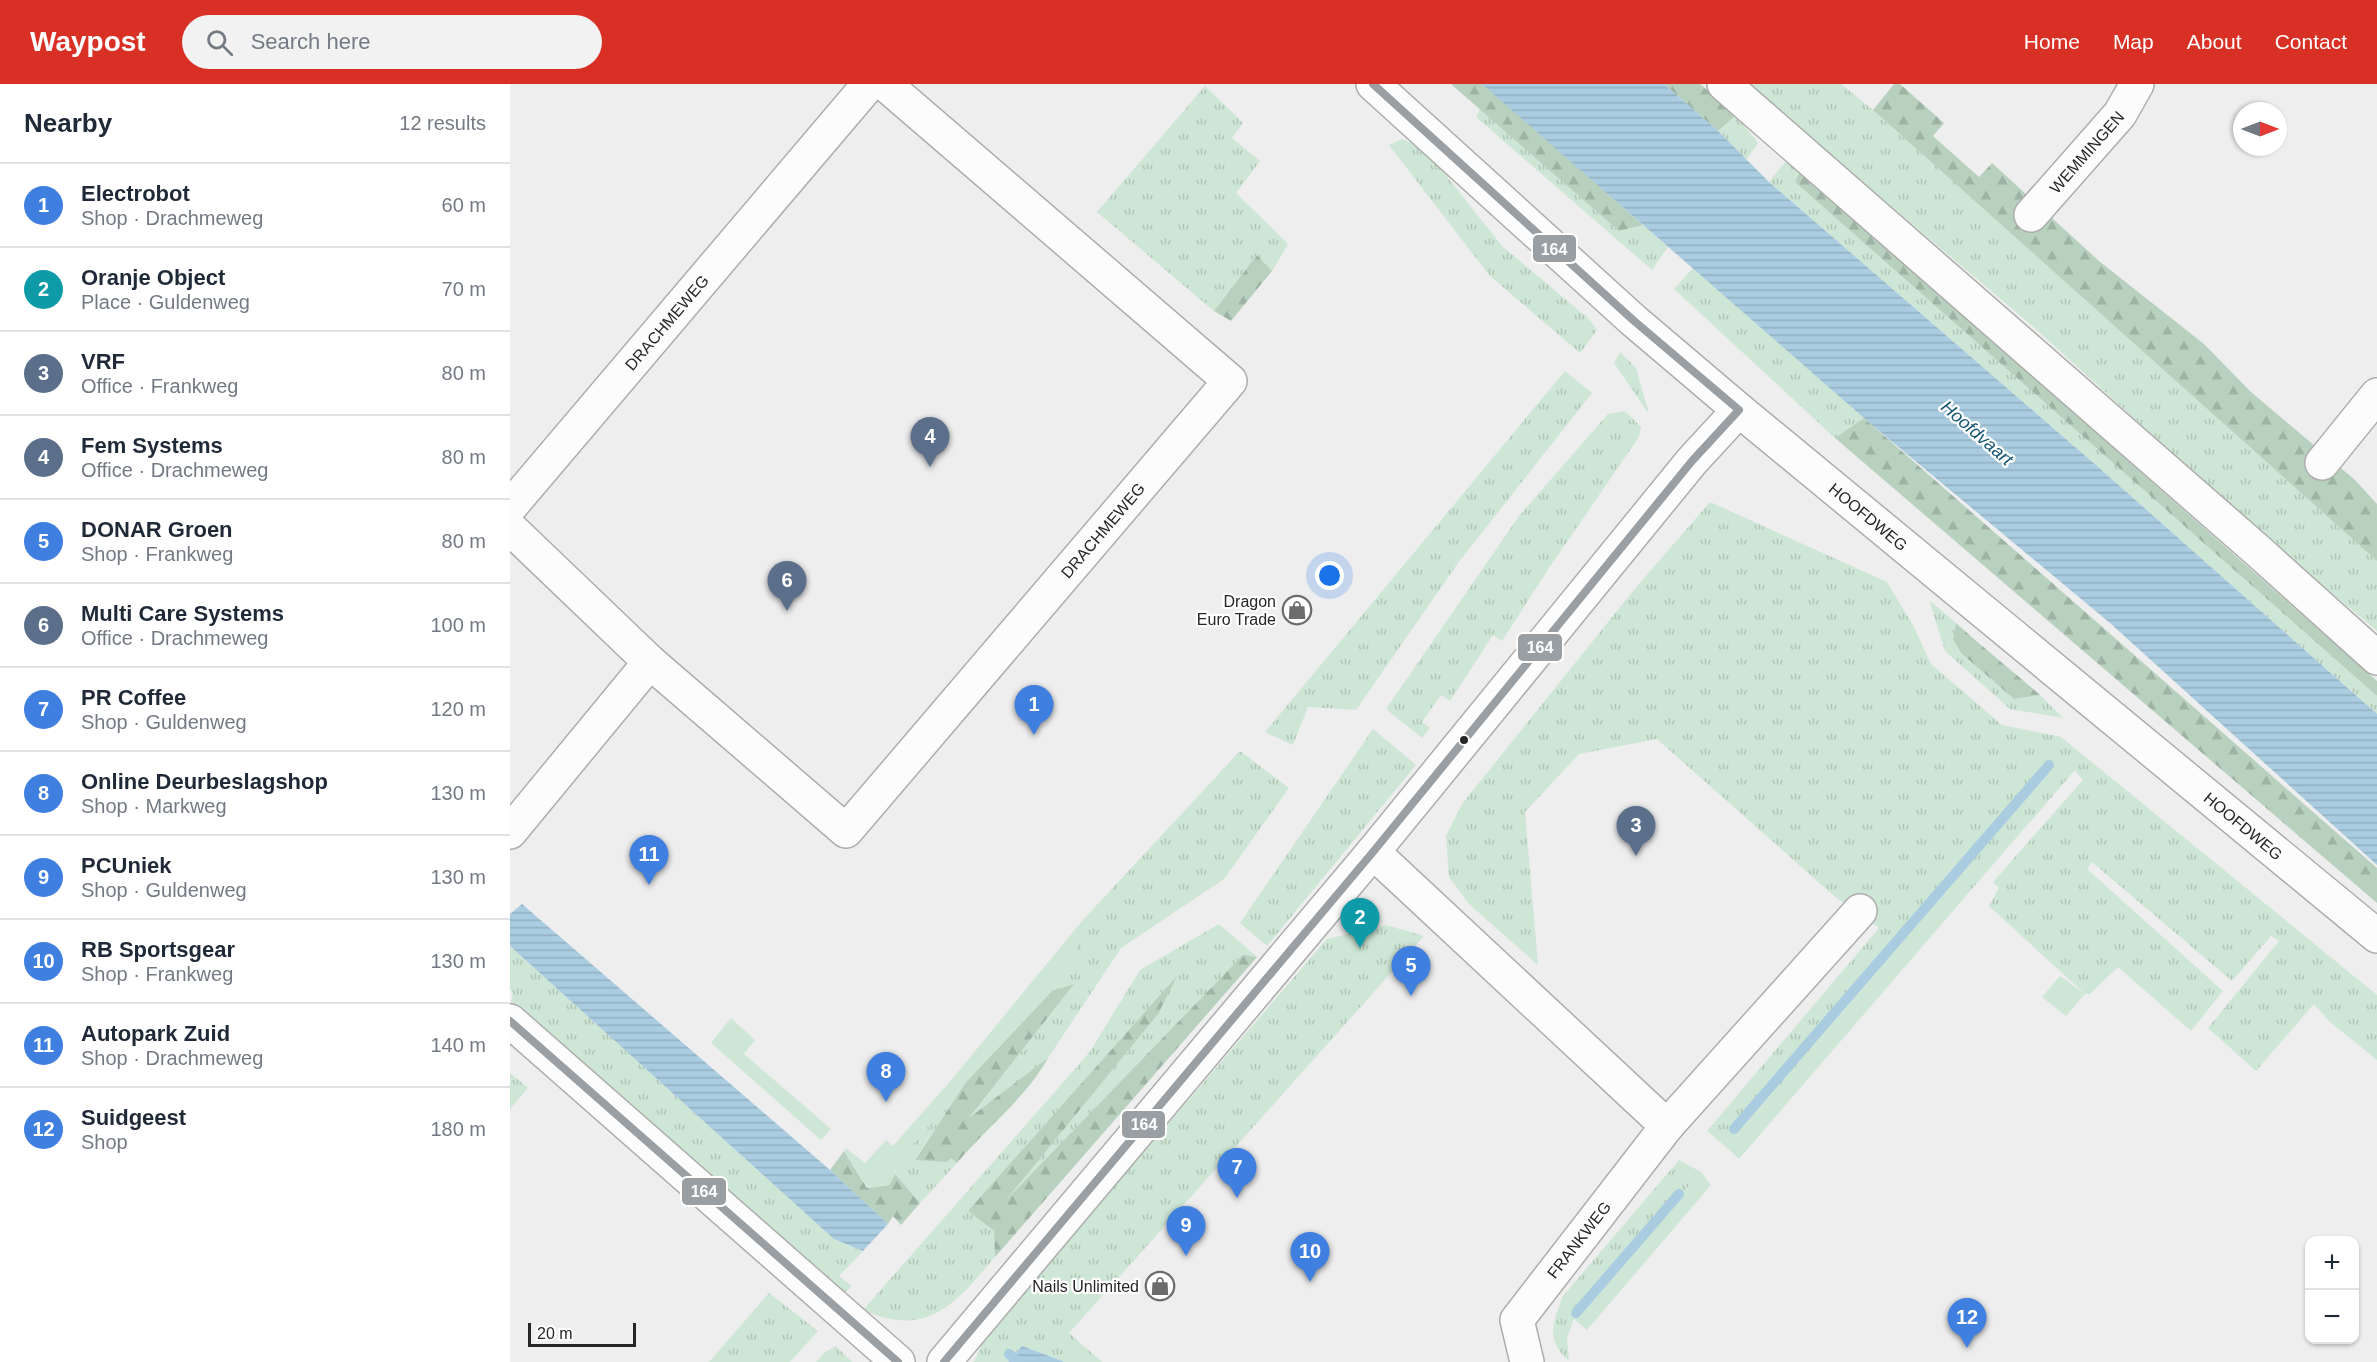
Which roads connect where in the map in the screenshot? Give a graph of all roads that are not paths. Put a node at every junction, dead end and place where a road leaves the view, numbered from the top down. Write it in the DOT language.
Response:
graph roads {
  1 [pos="870,84"];
  2 [pos="885,84"];
  3 [pos="1373,84"];
  4 [pos="1724,84"];
  5 [pos="2137,84"];
  6 [pos="2031,215"];
  7 [pos="2377,395"];
  8 [pos="1738,410"];
  9 [pos="2322,463"];
  10 [pos="510,507"];
  11 [pos="510,528"];
  12 [pos="2377,658"];
  13 [pos="650,662"];
  14 [pos="510,832"];
  15 [pos="1373,852"];
  16 [pos="1860,911"];
  17 [pos="2377,936"];
  18 [pos="510,1021"];
  19 [pos="1667,1126"];
  20 [pos="898,1362"];
  21 [pos="944,1362"];
  22 [pos="1527,1362"];
  1 -- 10 [label="street, DRACHMEWEG"];
  2 -- 13 [label="street, DRACHMEWEG"];
  3 -- 8 [label="street, HOOFDWEG"];
  4 -- 12 [label="street"];
  5 -- 6 [label="street, WEMMINGEN"];
  7 -- 9 [label="street"];
  8 -- 15 [label="street"];
  8 -- 17 [label="street, HOOFDWEG"];
  11 -- 13 [label="street, DRACHMEWEG"];
  13 -- 14 [label="street"];
  15 -- 19 [label="street"];
  15 -- 21 [label="street"];
  16 -- 19 [label="street, FRANKWEG"];
  18 -- 20 [label="street"];
  19 -- 22 [label="street, FRANKWEG"];
}
